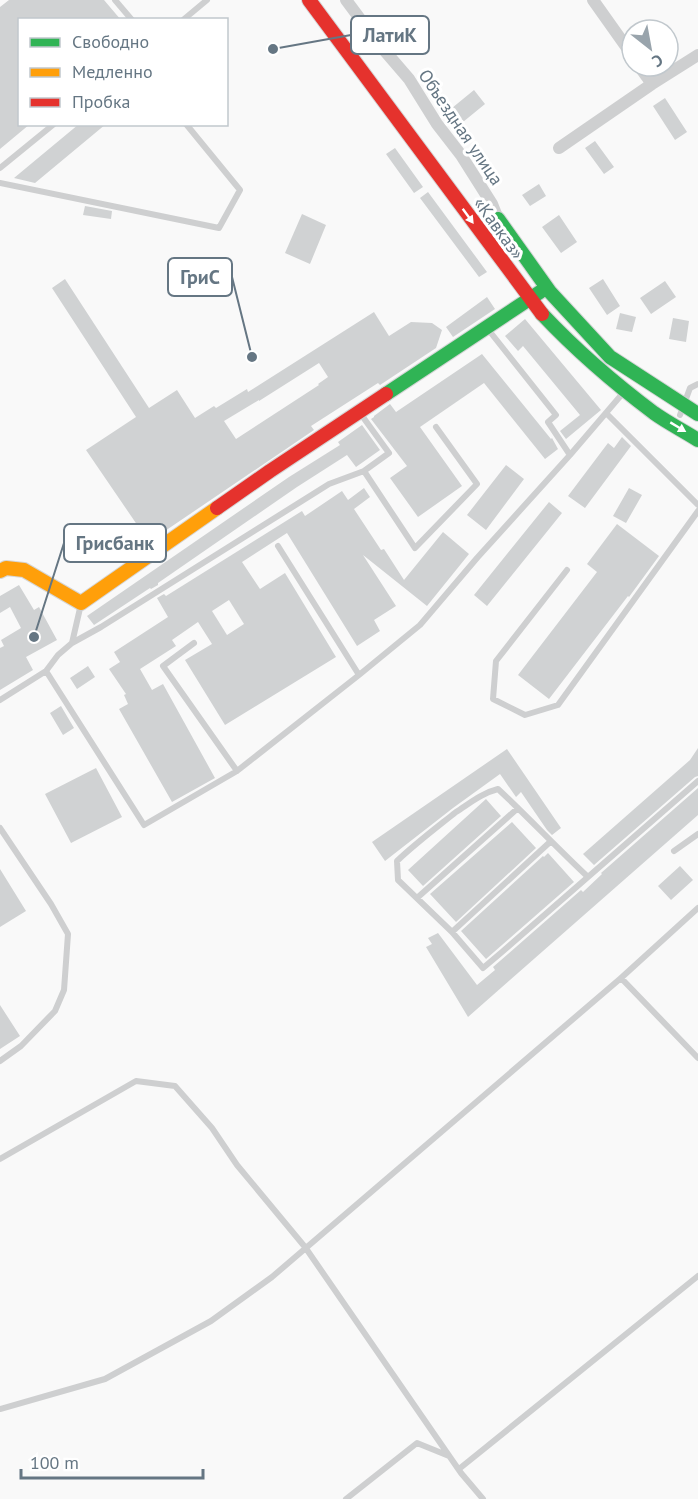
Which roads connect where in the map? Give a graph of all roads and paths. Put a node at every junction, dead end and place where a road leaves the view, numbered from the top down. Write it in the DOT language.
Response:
graph roads {
  1 [pos="115,0"];
  2 [pos="207,0"];
  3 [pos="309,0"];
  4 [pos="322,0"];
  5 [pos="346,0"];
  6 [pos="593,0"];
  7 [pos="130,18"];
  8 [pos="185,18"];
  9 [pos="620,38"];
  10 [pos="698,55"];
  11 [pos="648,78"];
  12 [pos="652,84"];
  13 [pos="52,126"];
  14 [pos="188,126"];
  15 [pos="559,148"];
  16 [pos="0,168"];
  17 [pos="0,183"];
  18 [pos="496,225"];
  19 [pos="534,295"];
  20 [pos="487,327"];
  21 [pos="698,384"];
  22 [pos="626,390"];
  23 [pos="690,409"];
  24 [pos="359,412"];
  25 [pos="606,413"];
  26 [pos="698,426"];
  27 [pos="436,427"];
  28 [pos="698,440"];
  29 [pos="570,455"];
  30 [pos="363,471"];
  31 [pos="698,505"];
  32 [pos="698,511"];
  33 [pos="278,546"];
  34 [pos="567,570"];
  35 [pos="0,571"];
  36 [pos="81,603"];
  37 [pos="194,642"];
  38 [pos="72,644"];
  39 [pos="46,671"];
  40 [pos="359,675"];
  41 [pos="0,700"];
  42 [pos="237,771"];
  43 [pos="698,781"];
  44 [pos="518,808"];
  45 [pos="0,828"];
  46 [pos="698,834"];
  47 [pos="550,842"];
  48 [pos="674,851"];
  49 [pos="588,877"];
  50 [pos="417,898"];
  51 [pos="698,908"];
  52 [pos="452,932"];
  53 [pos="621,978"];
  54 [pos="698,1058"];
  55 [pos="0,1060"];
  56 [pos="0,1159"];
  57 [pos="305,1247"];
  58 [pos="698,1276"];
  59 [pos="0,1409"];
  60 [pos="449,1456"];
  61 [pos="459,1469"];
  62 [pos="345,1499"];
  63 [pos="483,1499"];
  1 -- 7 [label="lane"];
  2 -- 8 [label="lane"];
  3 -- 19 [label="main road, «Кавказ», one-way"];
  4 -- 18 [label="main road, «Кавказ»"];
  5 -- 18 [label="street, Объездная улица"];
  6 -- 9 [label="street"];
  10 -- 12 [label="street"];
  11 -- 12 [label="street"];
  12 -- 15 [label="street"];
  13 -- 16 [label="lane"];
  14 -- 17 [label="lane"];
  18 -- 19 [label="main road, «Кавказ»"];
  18 -- 23 [label="main road, Объездная улица"];
  19 -- 20 [label="main road"];
  19 -- 22 [label="main road, «Кавказ»"];
  19 -- 23 [label="main road, «Кавказ»"];
  20 -- 24 [label="main road"];
  20 -- 29 [label="lane"];
  21 -- 23 [label="lane"];
  22 -- 25 [label="lane"];
  22 -- 28 [label="main road, «Кавказ», one-way"];
  23 -- 26 [label="main road, «Кавказ»"];
  24 -- 30 [label="lane"];
  24 -- 36 [label="main road"];
  25 -- 29 [label="lane"];
  25 -- 31 [label="lane"];
  27 -- 30 [label="lane"];
  29 -- 40 [label="lane"];
  30 -- 38 [label="lane"];
  32 -- 34 [label="lane"];
  33 -- 40 [label="lane"];
  35 -- 36 [label="main road"];
  36 -- 38 [label="lane"];
  37 -- 42 [label="lane"];
  38 -- 39 [label="lane"];
  39 -- 41 [label="lane"];
  39 -- 42 [label="lane"];
  40 -- 42 [label="lane"];
  43 -- 49 [label="lane"];
  44 -- 47 [label="lane"];
  44 -- 50 [label="lane"];
  44 -- 50 [label="lane"];
  45 -- 55 [label="lane"];
  46 -- 48 [label="lane"];
  47 -- 49 [label="lane"];
  47 -- 52 [label="lane"];
  49 -- 52 [label="lane"];
  50 -- 52 [label="lane"];
  51 -- 53 [label="lane"];
  53 -- 54 [label="lane"];
  53 -- 57 [label="lane"];
  56 -- 57 [label="lane"];
  57 -- 59 [label="lane"];
  57 -- 60 [label="lane"];
  58 -- 61 [label="lane"];
  60 -- 61 [label="lane"];
  60 -- 62 [label="lane"];
  61 -- 63 [label="lane"];
}
